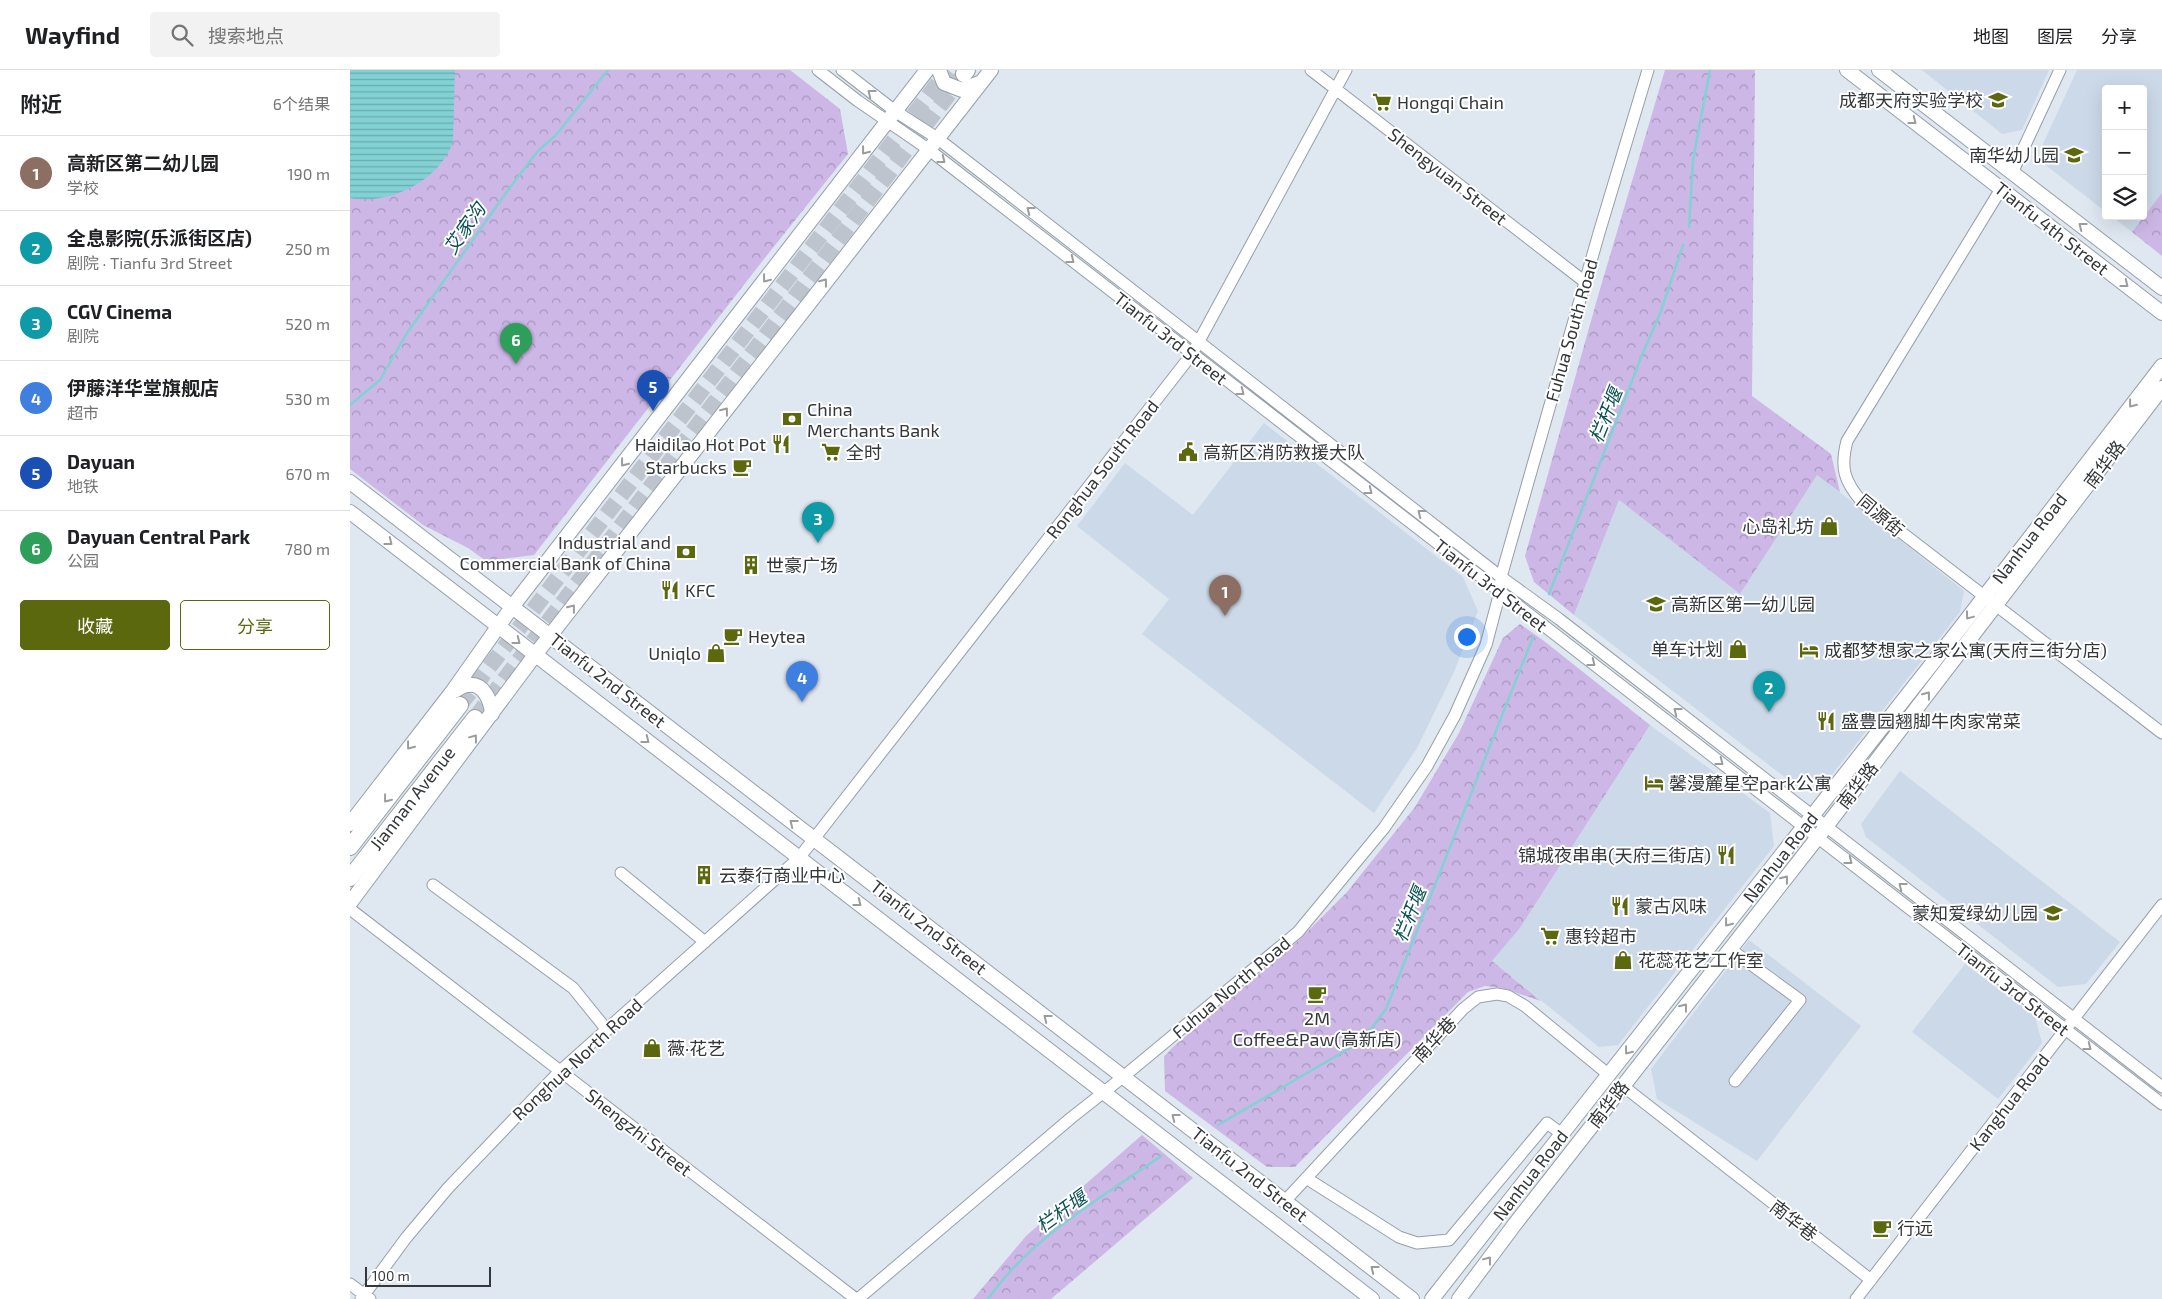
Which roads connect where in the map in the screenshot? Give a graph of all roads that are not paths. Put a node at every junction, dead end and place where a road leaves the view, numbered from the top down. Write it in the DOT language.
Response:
graph roads {
  1 [pos="818,70"];
  2 [pos="842,70"];
  3 [pos="926,70"];
  4 [pos="939,70"];
  5 [pos="991,70"];
  6 [pos="1311,70"];
  7 [pos="1346,70"];
  8 [pos="1648,70"];
  9 [pos="1847,70"];
  10 [pos="1879,70"];
  11 [pos="2060,70"];
  12 [pos="982,82"];
  13 [pos="1335,89"];
  14 [pos="891,117"];
  15 [pos="937,138"];
  16 [pos="928,149"];
  17 [pos="2012,173"];
  18 [pos="2001,189"];
  19 [pos="1585,282"];
  20 [pos="2162,288"];
  21 [pos="2162,312"];
  22 [pos="1200,342"];
  23 [pos="1192,354"];
  24 [pos="2162,366"];
  25 [pos="2162,388"];
  26 [pos="350,482"];
  27 [pos="350,512"];
  28 [pos="1501,577"];
  29 [pos="1500,592"];
  30 [pos="1984,597"];
  31 [pos="1996,606"];
  32 [pos="512,607"];
  33 [pos="500,627"];
  34 [pos="550,636"];
  35 [pos="535,655"];
  36 [pos="456,699"];
  37 [pos="492,714"];
  38 [pos="475,718"];
  39 [pos="2162,733"];
  40 [pos="1808,821"];
  41 [pos="350,824"];
  42 [pos="1822,832"];
  43 [pos="814,839"];
  44 [pos="350,847"];
  45 [pos="799,858"];
  46 [pos="621,872"];
  47 [pos="350,878"];
  48 [pos="433,884"];
  49 [pos="350,903"];
  50 [pos="2162,905"];
  51 [pos="350,909"];
  52 [pos="705,942"];
  53 [pos="1730,949"];
  54 [pos="2074,1018"];
  55 [pos="2066,1029"];
  56 [pos="607,1030"];
  57 [pos="560,1071"];
  58 [pos="1609,1075"];
  59 [pos="1123,1077"];
  60 [pos="1735,1081"];
  61 [pos="1623,1086"];
  62 [pos="2162,1087"];
  63 [pos="1104,1093"];
  64 [pos="2162,1104"];
  65 [pos="1562,1134"];
  66 [pos="1306,1178"];
  67 [pos="1285,1201"];
  68 [pos="1870,1280"];
  69 [pos="350,1284"];
  70 [pos="365,1298"];
  71 [pos="857,1299"];
  72 [pos="1372,1299"];
  73 [pos="1412,1299"];
  74 [pos="1432,1299"];
  75 [pos="1459,1299"];
  76 [pos="1856,1299"];
  1 -- 14 [label="street, Tianfu 3rd Street"];
  14 -- 2 [label="street, Tianfu 3rd Street, one-way"];
  3 -- 14 [label="main road"];
  4 -- 12 [label="main road"];
  5 -- 12 [label="main road"];
  6 -- 13 [label="street, Shengyuan Street"];
  7 -- 13 [label="street, Ronghua South Road"];
  8 -- 19 [label="street, Fuhua South Road"];
  9 -- 18 [label="main road, Tianfu 4th Street, one-way"];
  10 -- 17 [label="main road, Tianfu 4th Street"];
  11 -- 17 [label="street"];
  12 -- 15 [label="main road"];
  13 -- 19 [label="street, Shengyuan Street"];
  13 -- 22 [label="street, Ronghua South Road"];
  14 -- 15 [label="street, Tianfu 3rd Street"];
  14 -- 16 [label="street, Tianfu 3rd Street"];
  14 -- 32 [label="main road, one-way"];
  15 -- 16 [label="main road"];
  22 -- 15 [label="street, Tianfu 3rd Street, one-way"];
  16 -- 23 [label="street, Tianfu 3rd Street, one-way"];
  34 -- 16 [label="main road, one-way"];
  20 -- 17 [label="main road, Tianfu 4th Street, one-way"];
  18 -- 21 [label="main road, Tianfu 4th Street, one-way"];
  18 -- 30 [label="street, 同源街"];
  19 -- 28 [label="street, Fuhua South Road"];
  22 -- 23 [label="street, Ronghua South Road"];
  28 -- 22 [label="street, Tianfu 3rd Street, one-way"];
  23 -- 29 [label="street, Tianfu 3rd Street, one-way"];
  23 -- 43 [label="street, Ronghua South Road"];
  24 -- 30 [label="main road, Nanhua Road, one-way"];
  25 -- 31 [label="main road, 南华路"];
  26 -- 32 [label="main road, Tianfu 2nd Street"];
  27 -- 33 [label="main road, Tianfu 2nd Street, one-way"];
  28 -- 29 [label="street, Fuhua South Road"];
  40 -- 28 [label="street, Tianfu 3rd Street, one-way"];
  29 -- 40 [label="street, Tianfu 3rd Street, one-way"];
  29 -- 59 [label="street, Fuhua North Road"];
  30 -- 31 [label="street, 同源街"];
  30 -- 40 [label="main road, Nanhua Road, one-way"];
  31 -- 39 [label="street, 同源街"];
  42 -- 31 [label="main road, 南华路, one-way"];
  32 -- 33 [label="main road"];
  32 -- 34 [label="main road, Tianfu 2nd Street"];
  33 -- 35 [label="main road, Tianfu 2nd Street, one-way"];
  33 -- 36 [label="main road"];
  34 -- 35 [label="main road"];
  43 -- 34 [label="main road, Tianfu 2nd Street, one-way"];
  35 -- 37 [label="main road"];
  35 -- 45 [label="main road, Tianfu 2nd Street, one-way"];
  36 -- 37 [label="main road"];
  36 -- 41 [label="main road, one-way"];
  36 -- 44 [label="highway, Jiannan Avenue, one-way"];
  49 -- 37 [label="main road, one-way"];
  38 -- 47 [label="highway, Jiannan Avenue"];
  40 -- 42 [label="street, Tianfu 3rd Street"];
  40 -- 58 [label="main road, Nanhua Road, one-way"];
  53 -- 42 [label="main road, 南华路, one-way"];
  54 -- 42 [label="street, Tianfu 3rd Street, one-way"];
  42 -- 55 [label="street, Tianfu 3rd Street, one-way"];
  43 -- 45 [label="street, Ronghua North Road"];
  59 -- 43 [label="main road, Tianfu 2nd Street, one-way"];
  45 -- 52 [label="street, Ronghua North Road"];
  45 -- 63 [label="main road, Tianfu 2nd Street, one-way"];
  46 -- 52 [label="street"];
  48 -- 56 [label="street"];
  50 -- 54 [label="street, Kanghua Road"];
  51 -- 57 [label="street, Shengzhi Street"];
  52 -- 56 [label="street, Ronghua North Road"];
  53 -- 60 [label="street"];
  61 -- 53 [label="main road, 南华路, one-way"];
  54 -- 55 [label="street, Kanghua Road"];
  54 -- 62 [label="street, Tianfu 3rd Street"];
  55 -- 64 [label="street, Tianfu 3rd Street, one-way"];
  55 -- 68 [label="street, Kanghua Road"];
  56 -- 57 [label="street, Ronghua North Road"];
  57 -- 70 [label="street, Ronghua North Road"];
  57 -- 71 [label="street, Shengzhi Street"];
  58 -- 65 [label="main road, Nanhua Road"];
  58 -- 66 [label="street, 南华巷"];
  59 -- 63 [label="street, Fuhua North Road"];
  67 -- 59 [label="main road, Tianfu 2nd Street, one-way"];
  61 -- 68 [label="street, 南华巷"];
  75 -- 61 [label="main road, 南华路, one-way"];
  63 -- 71 [label="street, Fuhua North Road"];
  63 -- 72 [label="main road, Tianfu 2nd Street"];
  65 -- 66 [label="street"];
  65 -- 74 [label="main road, Nanhua Road"];
  66 -- 67 [label="street, 南华巷"];
  73 -- 67 [label="main road, Tianfu 2nd Street, one-way"];
  68 -- 76 [label="street, Kanghua Road"];
  69 -- 70 [label="street"];
}
